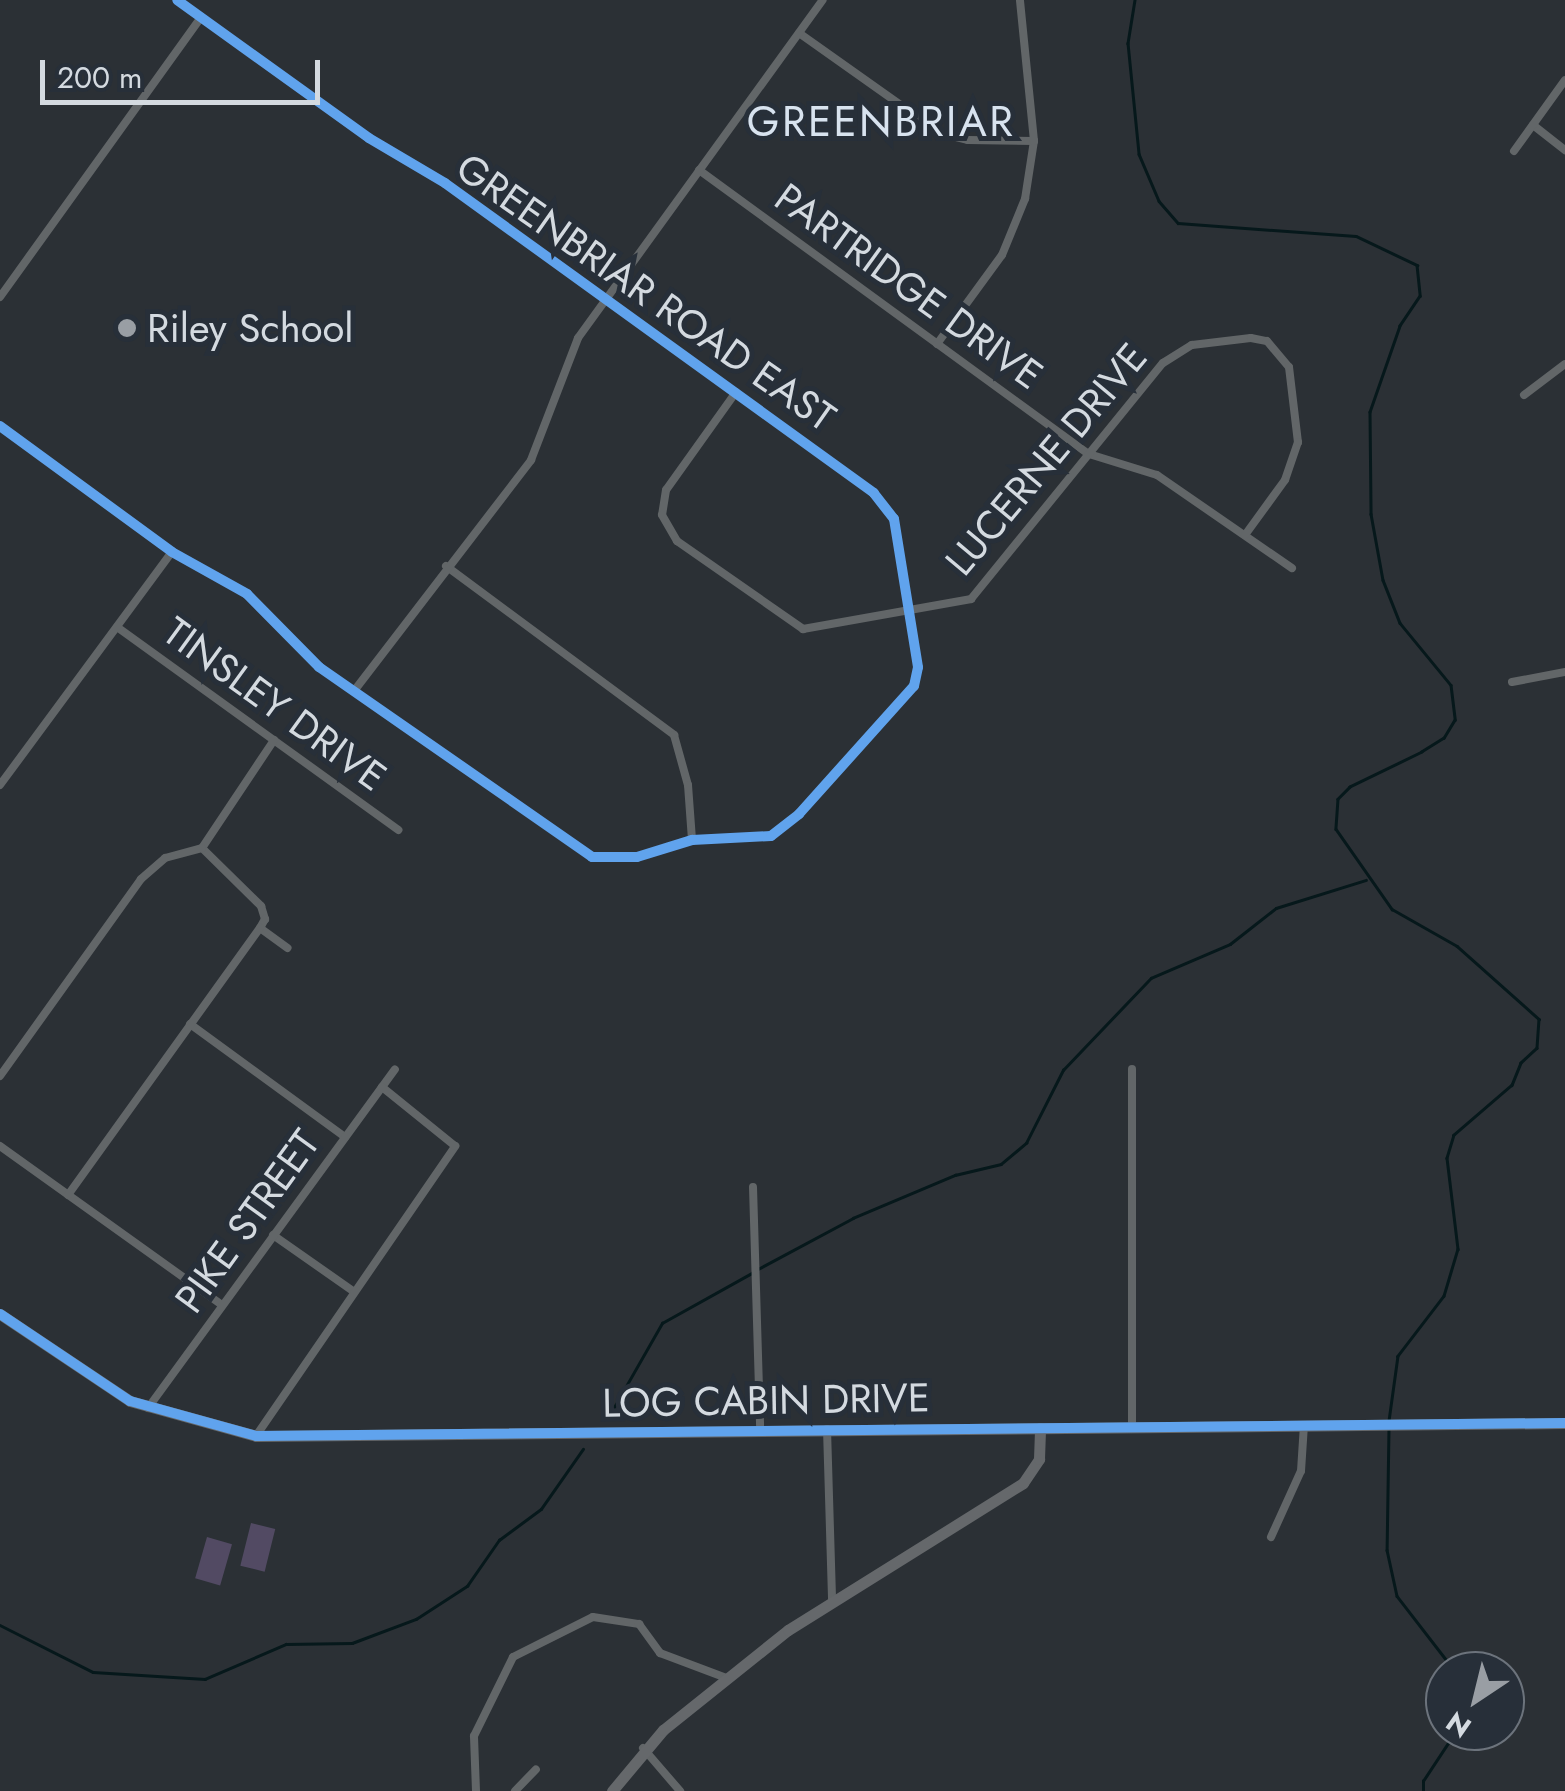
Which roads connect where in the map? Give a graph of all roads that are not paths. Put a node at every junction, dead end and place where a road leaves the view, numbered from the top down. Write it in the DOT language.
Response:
graph roads {
  1 [pos="177,0"];
  2 [pos="822,0"];
  3 [pos="1020,0"];
  4 [pos="201,17"];
  5 [pos="799,33"];
  6 [pos="1565,80"];
  7 [pos="1534,125"];
  8 [pos="1034,141"];
  9 [pos="1565,150"];
  10 [pos="1514,151"];
  11 [pos="698,170"];
  12 [pos="0,297"];
  13 [pos="606,297"];
  14 [pos="937,344"];
  15 [pos="1565,364"];
  16 [pos="736,392"];
  17 [pos="1524,395"];
  18 [pos="0,426"];
  19 [pos="1089,454"];
  20 [pos="1245,534"];
  21 [pos="172,552"];
  22 [pos="446,566"];
  23 [pos="1292,568"];
  24 [pos="910,614"];
  25 [pos="117,627"];
  26 [pos="1565,672"];
  27 [pos="1512,682"];
  28 [pos="354,691"];
  29 [pos="274,740"];
  30 [pos="0,786"];
  31 [pos="398,830"];
  32 [pos="692,840"];
  33 [pos="202,848"];
  34 [pos="260,928"];
  35 [pos="288,948"];
  36 [pos="190,1024"];
  37 [pos="395,1069"];
  38 [pos="1132,1069"];
  39 [pos="0,1076"];
  40 [pos="382,1087"];
  41 [pos="344,1137"];
  42 [pos="0,1146"];
  43 [pos="754,1187"];
  44 [pos="68,1194"];
  45 [pos="273,1236"];
  46 [pos="353,1291"];
  47 [pos="222,1305"];
  48 [pos="0,1314"];
  49 [pos="148,1408"];
  50 [pos="1565,1424"];
  51 [pos="1304,1425"];
  52 [pos="1132,1427"];
  53 [pos="827,1428"];
  54 [pos="1040,1428"];
  55 [pos="760,1429"];
  56 [pos="256,1436"];
  57 [pos="1271,1537"];
  58 [pos="832,1599"];
  59 [pos="726,1678"];
  60 [pos="643,1748"];
  61 [pos="536,1769"];
  62 [pos="476,1791"];
  63 [pos="515,1791"];
  64 [pos="612,1791"];
  65 [pos="680,1791"];
  1 -- 4 [label="street, GREENBRIAR ROAD EAST"];
  2 -- 5 [label="street"];
  3 -- 8 [label="street"];
  4 -- 12 [label="street"];
  4 -- 13 [label="street, GREENBRIAR ROAD EAST"];
  5 -- 8 [label="street"];
  5 -- 11 [label="street"];
  6 -- 7 [label="street"];
  7 -- 9 [label="street"];
  7 -- 10 [label="street"];
  8 -- 14 [label="street"];
  11 -- 13 [label="street"];
  11 -- 14 [label="street, PARTRIDGE DRIVE"];
  13 -- 16 [label="street, GREENBRIAR ROAD EAST"];
  13 -- 22 [label="street"];
  14 -- 19 [label="street, PARTRIDGE DRIVE"];
  15 -- 17 [label="street"];
  16 -- 24 [label="street, GREENBRIAR ROAD EAST"];
  16 -- 24 [label="street, LUCERNE DRIVE"];
  18 -- 21 [label="street, GREENBRIAR ROAD EAST"];
  19 -- 20 [label="street, PARTRIDGE DRIVE"];
  19 -- 20 [label="street, LUCERNE DRIVE"];
  19 -- 24 [label="street, LUCERNE DRIVE"];
  20 -- 23 [label="street, PARTRIDGE DRIVE"];
  21 -- 25 [label="street"];
  21 -- 28 [label="street, GREENBRIAR ROAD EAST"];
  22 -- 28 [label="street"];
  22 -- 32 [label="street"];
  24 -- 32 [label="street, GREENBRIAR ROAD EAST"];
  25 -- 29 [label="street, TINSLEY DRIVE"];
  25 -- 30 [label="street"];
  26 -- 27 [label="street"];
  28 -- 32 [label="street, GREENBRIAR ROAD EAST"];
  29 -- 31 [label="street, TINSLEY DRIVE"];
  29 -- 33 [label="street"];
  33 -- 34 [label="street"];
  33 -- 39 [label="street"];
  34 -- 35 [label="street"];
  34 -- 36 [label="street"];
  36 -- 41 [label="street"];
  36 -- 44 [label="street"];
  37 -- 40 [label="street, PIKE STREET"];
  38 -- 52 [label="street"];
  40 -- 41 [label="street, PIKE STREET"];
  40 -- 46 [label="street"];
  41 -- 45 [label="street, PIKE STREET"];
  42 -- 44 [label="street"];
  43 -- 55 [label="street"];
  44 -- 47 [label="street"];
  45 -- 46 [label="street"];
  45 -- 47 [label="street, PIKE STREET"];
  46 -- 56 [label="street"];
  47 -- 49 [label="street, PIKE STREET"];
  48 -- 49 [label="street, LOG CABIN DRIVE"];
  49 -- 56 [label="street, LOG CABIN DRIVE"];
  50 -- 51 [label="street, LOG CABIN DRIVE"];
  51 -- 52 [label="street, LOG CABIN DRIVE"];
  51 -- 57 [label="street"];
  52 -- 54 [label="street, LOG CABIN DRIVE"];
  53 -- 54 [label="street, LOG CABIN DRIVE"];
  53 -- 55 [label="street, LOG CABIN DRIVE"];
  53 -- 58 [label="street"];
  54 -- 58 [label="street"];
  55 -- 56 [label="street, LOG CABIN DRIVE"];
  58 -- 59 [label="street"];
  59 -- 60 [label="street"];
  59 -- 62 [label="street"];
  60 -- 64 [label="street"];
  60 -- 65 [label="street"];
  61 -- 63 [label="street"];
}
